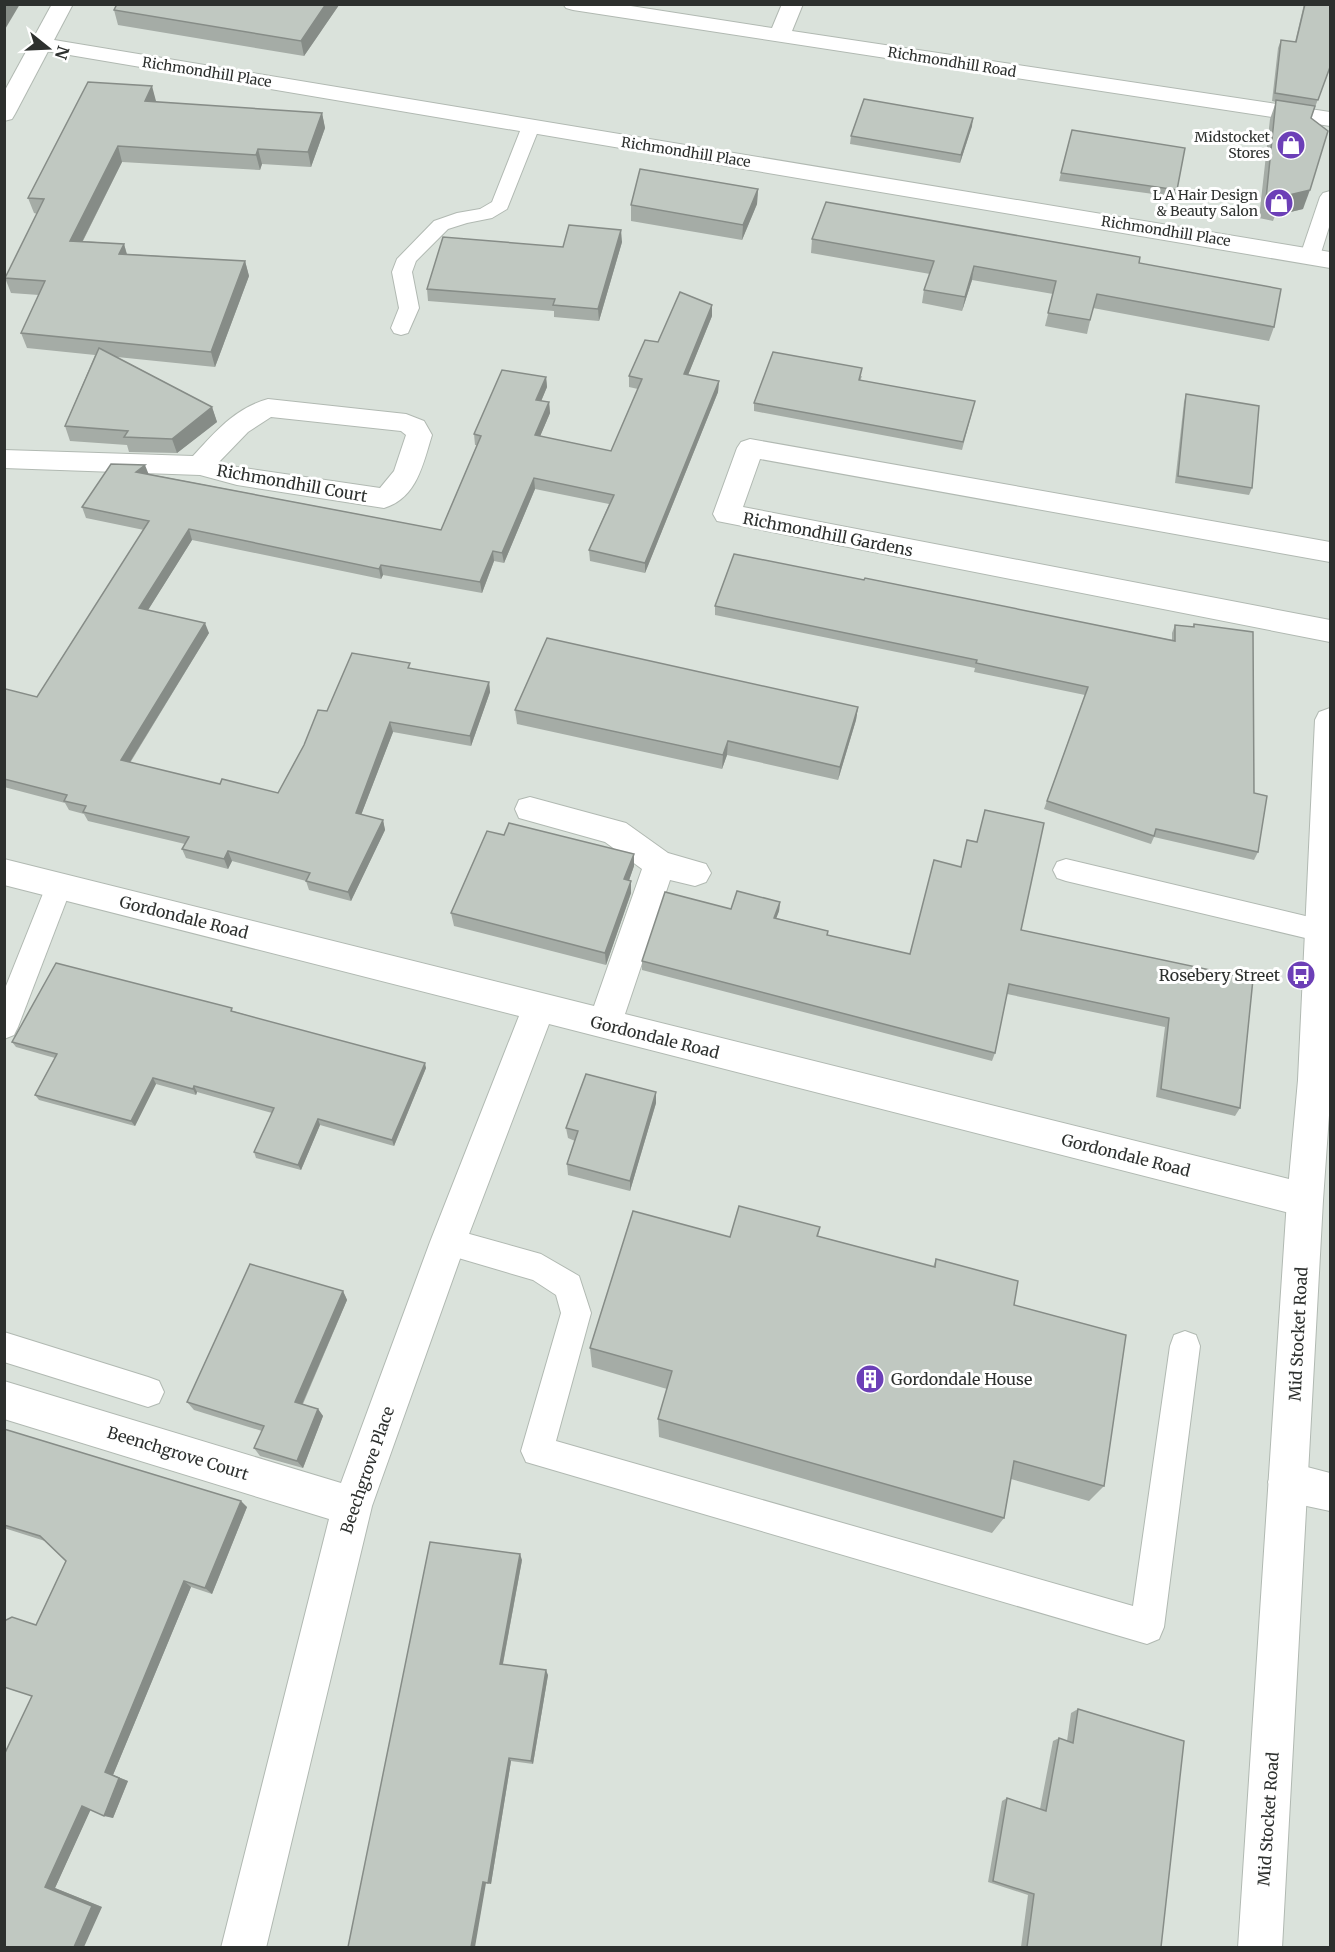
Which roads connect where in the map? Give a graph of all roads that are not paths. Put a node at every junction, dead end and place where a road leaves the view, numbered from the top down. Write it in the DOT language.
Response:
graph roads {
  1 [pos="63,4"];
  2 [pos="573,4"];
  3 [pos="793,4"];
  4 [pos="780,35"];
  5 [pos="42,44"];
  6 [pos="4,114"];
  7 [pos="1330,119"];
  8 [pos="531,126"];
  9 [pos="1330,197"];
  10 [pos="1320,258"];
  11 [pos="401,328"];
  12 [pos="4,459"];
  13 [pos="200,466"];
  14 [pos="1330,552"];
  15 [pos="1330,631"];
  16 [pos="1330,720"];
  17 [pos="530,809"];
  18 [pos="659,864"];
  19 [pos="1066,870"];
  20 [pos="4,872"];
  21 [pos="695,873"];
  22 [pos="59,886"];
  23 [pos="1322,931"];
  24 [pos="539,1007"];
  25 [pos="605,1024"];
  26 [pos="4,1027"];
  27 [pos="1323,1082"];
  28 [pos="1305,1200"];
  29 [pos="448,1242"];
  30 [pos="1185,1346"];
  31 [pos="4,1347"];
  32 [pos="148,1392"];
  33 [pos="4,1400"];
  34 [pos="1288,1482"];
  35 [pos="1330,1492"];
  36 [pos="352,1506"];
  37 [pos="243,1947"];
  38 [pos="1260,1947"];
  1 -- 5 [label="street"];
  2 -- 4 [label="street, Richmondhill Road"];
  3 -- 4 [label="street"];
  4 -- 7 [label="street, Richmondhill Road"];
  5 -- 6 [label="street"];
  5 -- 8 [label="street, Richmondhill Place"];
  8 -- 10 [label="street, Richmondhill Place"];
  8 -- 11 [label="lane"];
  9 -- 10 [label="lane"];
  12 -- 13 [label="street, Richmondhill Court"];
  13 -- 13 [label="street, Richmondhill Court"];
  14 -- 15 [label="street, Richmondhill Gardens"];
  16 -- 23 [label="street, Mid Stocket Road"];
  17 -- 18 [label="street"];
  18 -- 21 [label="street"];
  18 -- 25 [label="street"];
  19 -- 23 [label="lane"];
  20 -- 22 [label="street, Gordondale Road"];
  22 -- 24 [label="street, Gordondale Road"];
  22 -- 26 [label="lane"];
  23 -- 27 [label="street, Mid Stocket Road"];
  24 -- 25 [label="street, Gordondale Road"];
  24 -- 29 [label="street, Beechgrove Place"];
  25 -- 28 [label="street, Gordondale Road"];
  27 -- 28 [label="street, Mid Stocket Road"];
  28 -- 34 [label="street, Mid Stocket Road"];
  29 -- 30 [label="lane"];
  29 -- 36 [label="street, Beechgrove Place"];
  31 -- 32 [label="lane"];
  33 -- 36 [label="street, Beenchgrove Court"];
  34 -- 35 [label="street"];
  34 -- 38 [label="street, Mid Stocket Road"];
  36 -- 37 [label="street, Beechgrove Place"];
}
